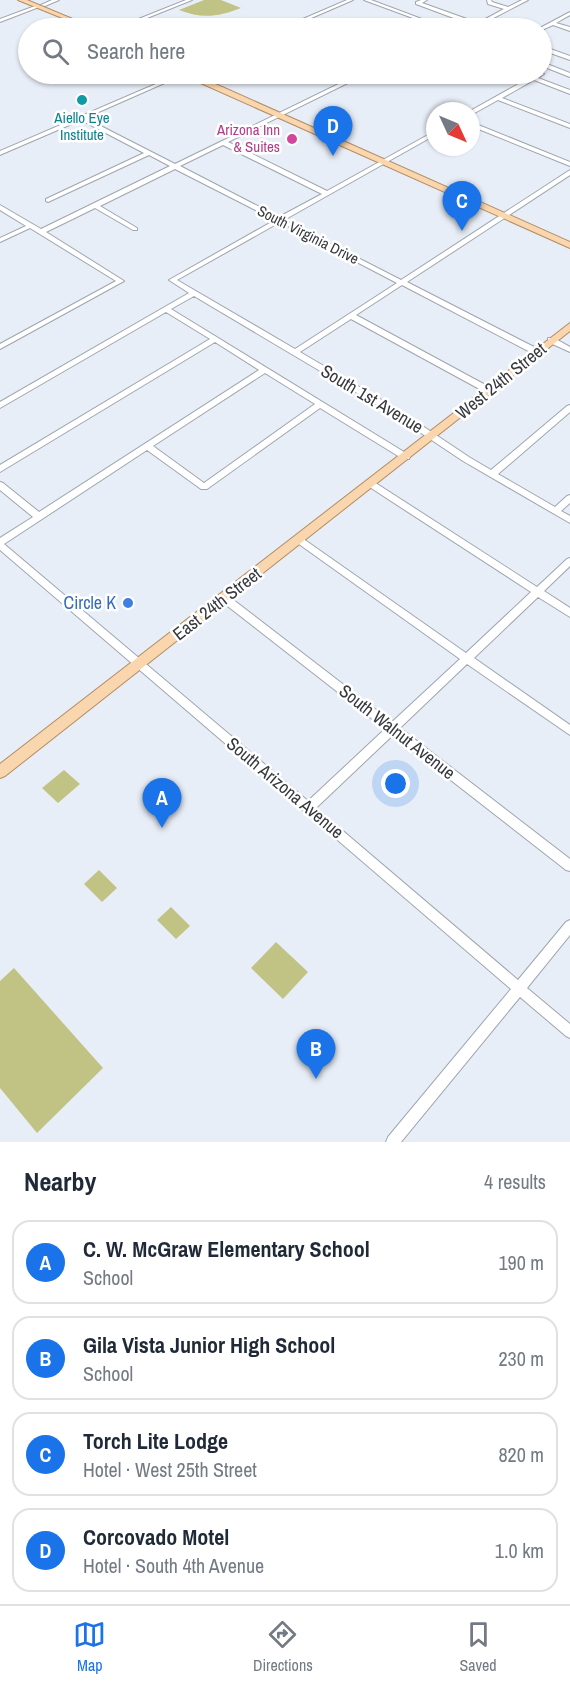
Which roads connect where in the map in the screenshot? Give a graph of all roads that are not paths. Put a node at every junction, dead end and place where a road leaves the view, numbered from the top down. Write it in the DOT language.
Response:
graph roads {
  1 [pos="21,0"];
  2 [pos="32,0"];
  3 [pos="57,0"];
  4 [pos="190,0"];
  5 [pos="351,0"];
  6 [pos="366,0"];
  7 [pos="425,0"];
  8 [pos="489,0"];
  9 [pos="526,0"];
  10 [pos="40,6"];
  11 [pos="508,9"];
  12 [pos="570,13"];
  13 [pos="67,18"];
  14 [pos="144,18"];
  15 [pos="309,18"];
  16 [pos="416,18"];
  17 [pos="458,18"];
  18 [pos="491,18"];
  19 [pos="0,21"];
  20 [pos="552,23"];
  21 [pos="570,29"];
  22 [pos="552,52"];
  23 [pos="570,58"];
  24 [pos="552,68"];
  25 [pos="570,75"];
  26 [pos="159,84"];
  27 [pos="212,84"];
  28 [pos="342,84"];
  29 [pos="522,84"];
  30 [pos="549,84"];
  31 [pos="570,92"];
  32 [pos="498,98"];
  33 [pos="480,108"];
  34 [pos="280,114"];
  35 [pos="81,118"];
  36 [pos="570,126"];
  37 [pos="480,128"];
  38 [pos="426,138"];
  39 [pos="222,142"];
  40 [pos="0,152"];
  41 [pos="148,153"];
  42 [pos="385,162"];
  43 [pos="570,164"];
  44 [pos="174,166"];
  45 [pos="570,172"];
  46 [pos="561,178"];
  47 [pos="570,182"];
  48 [pos="328,194"];
  49 [pos="48,200"];
  50 [pos="94,205"];
  51 [pos="0,207"];
  52 [pos="503,214"];
  53 [pos="279,220"];
  54 [pos="30,225"];
  55 [pos="135,229"];
  56 [pos="41,232"];
  57 [pos="0,240"];
  58 [pos="570,245"];
  59 [pos="400,282"];
  60 [pos="193,294"];
  61 [pos="166,309"];
  62 [pos="350,315"];
  63 [pos="570,326"];
  64 [pos="215,339"];
  65 [pos="551,340"];
  66 [pos="0,348"];
  67 [pos="570,350"];
  68 [pos="537,352"];
  69 [pos="294,353"];
  70 [pos="264,370"];
  71 [pos="488,390"];
  72 [pos="320,404"];
  73 [pos="0,405"];
  74 [pos="570,408"];
  75 [pos="433,436"];
  76 [pos="147,446"];
  77 [pos="406,457"];
  78 [pos="0,470"];
  79 [pos="492,474"];
  80 [pos="371,484"];
  81 [pos="0,485"];
  82 [pos="570,498"];
  83 [pos="556,511"];
  84 [pos="39,517"];
  85 [pos="570,520"];
  86 [pos="299,540"];
  87 [pos="0,543"];
  88 [pos="570,561"];
  89 [pos="537,592"];
  90 [pos="224,598"];
  91 [pos="570,613"];
  92 [pos="467,658"];
  93 [pos="140,664"];
  94 [pos="393,728"];
  95 [pos="570,731"];
  96 [pos="0,772"];
  97 [pos="308,808"];
  98 [pos="570,866"];
  99 [pos="570,926"];
  100 [pos="519,988"];
  101 [pos="570,1032"];
  102 [pos="393,1142"];
  1 -- 10 [label="main road"];
  2 -- 10 [label="main road"];
  3 -- 10 [label="street"];
  4 -- 14 [label="street"];
  5 -- 15 [label="street"];
  6 -- 16 [label="street"];
  7 -- 17 [label="street"];
  8 -- 11 [label="street"];
  9 -- 11 [label="street"];
  10 -- 13 [label="main road"];
  10 -- 19 [label="street"];
  11 -- 18 [label="street"];
  12 -- 20 [label="street"];
  20 -- 21 [label="street"];
  22 -- 23 [label="street"];
  24 -- 25 [label="street"];
  26 -- 35 [label="street"];
  27 -- 34 [label="main road"];
  28 -- 34 [label="street"];
  29 -- 32 [label="street"];
  30 -- 31 [label="street"];
  32 -- 33 [label="street"];
  32 -- 36 [label="street"];
  34 -- 39 [label="street"];
  34 -- 42 [label="main road"];
  35 -- 40 [label="street"];
  35 -- 41 [label="street, South Virginia Drive"];
  37 -- 43 [label="street"];
  38 -- 42 [label="street"];
  39 -- 44 [label="street"];
  39 -- 48 [label="street"];
  41 -- 44 [label="street, South Virginia Drive"];
  41 -- 49 [label="street"];
  42 -- 48 [label="street"];
  42 -- 52 [label="main road"];
  44 -- 50 [label="street"];
  44 -- 53 [label="street, South Virginia Drive"];
  45 -- 46 [label="street"];
  46 -- 47 [label="street"];
  46 -- 52 [label="street"];
  48 -- 53 [label="street"];
  50 -- 55 [label="street"];
  50 -- 56 [label="street"];
  51 -- 54 [label="street"];
  52 -- 58 [label="main road"];
  52 -- 59 [label="street"];
  53 -- 59 [label="street, South Virginia Drive"];
  53 -- 60 [label="street, South 1st Avenue"];
  54 -- 56 [label="street"];
  54 -- 57 [label="street"];
  56 -- 66 [label="street"];
  59 -- 62 [label="street"];
  59 -- 68 [label="street, South Virginia Drive"];
  60 -- 61 [label="street"];
  60 -- 69 [label="street, South 1st Avenue"];
  61 -- 64 [label="street"];
  61 -- 73 [label="street"];
  62 -- 69 [label="street"];
  62 -- 71 [label="street"];
  63 -- 65 [label="main road, West 24th Street"];
  64 -- 70 [label="street"];
  64 -- 78 [label="street"];
  65 -- 67 [label="street"];
  65 -- 68 [label="main road, West 24th Street"];
  68 -- 71 [label="main road, West 24th Street"];
  69 -- 75 [label="street, South 1st Avenue"];
  70 -- 72 [label="street"];
  70 -- 76 [label="street"];
  71 -- 75 [label="main road, West 24th Street"];
  72 -- 76 [label="street"];
  72 -- 77 [label="street"];
  74 -- 79 [label="street"];
  75 -- 77 [label="main road, East 24th Street"];
  75 -- 79 [label="street, South 1st Avenue"];
  76 -- 84 [label="street"];
  77 -- 80 [label="main road, East 24th Street"];
  79 -- 83 [label="street, South 1st Avenue"];
  80 -- 86 [label="main road, East 24th Street"];
  80 -- 89 [label="street"];
  81 -- 84 [label="street"];
  82 -- 83 [label="street"];
  83 -- 85 [label="street, South 1st Avenue"];
  84 -- 87 [label="street"];
  86 -- 90 [label="main road, East 24th Street"];
  86 -- 92 [label="street"];
  87 -- 93 [label="street, South Arizona Avenue"];
  88 -- 89 [label="street"];
  89 -- 91 [label="street"];
  89 -- 92 [label="street"];
  90 -- 93 [label="main road, East 24th Street"];
  90 -- 94 [label="street, South Walnut Avenue"];
  92 -- 94 [label="street"];
  92 -- 95 [label="street"];
  93 -- 96 [label="main road, East 24th Street"];
  93 -- 97 [label="street, South Arizona Avenue"];
  94 -- 97 [label="street"];
  94 -- 98 [label="street, South Walnut Avenue"];
  97 -- 100 [label="street, South Arizona Avenue"];
  99 -- 100 [label="street"];
  100 -- 101 [label="street, South Arizona Avenue"];
  100 -- 102 [label="street"];
}
